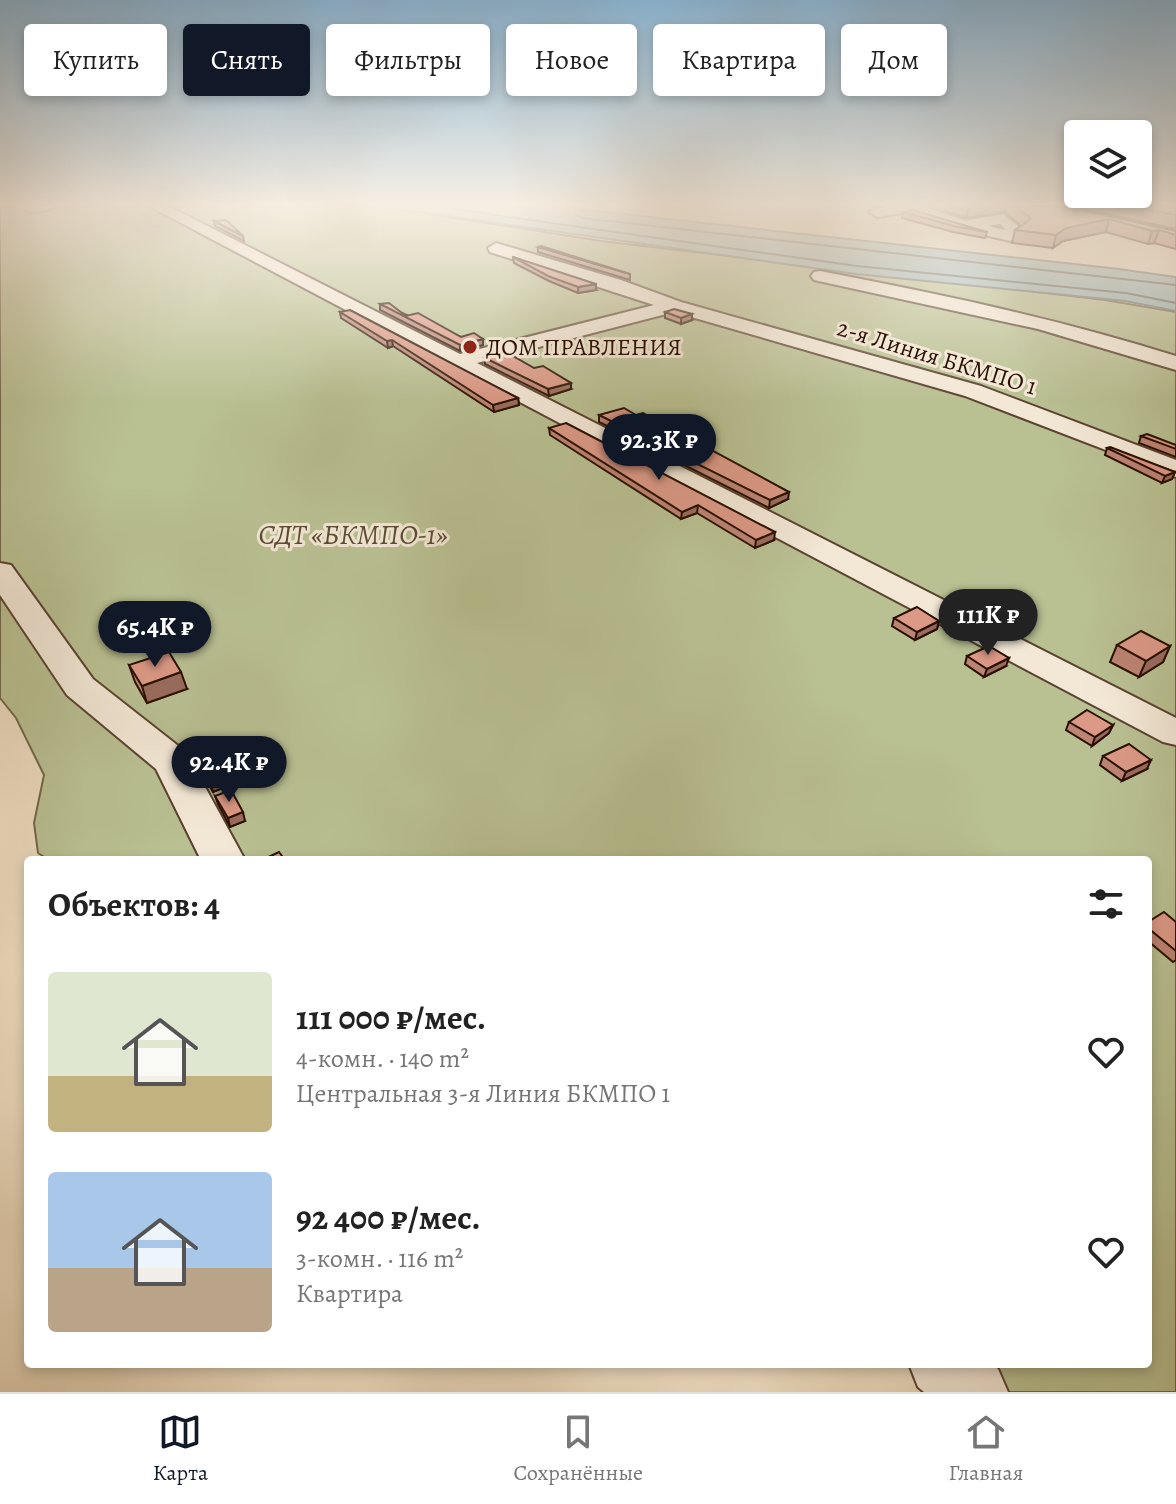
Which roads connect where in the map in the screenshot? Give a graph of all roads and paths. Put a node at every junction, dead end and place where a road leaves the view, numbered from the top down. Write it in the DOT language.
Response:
graph roads {
  1 [pos="283,271"];
  2 [pos="572,271"];
  3 [pos="820,276"];
  4 [pos="674,306"];
  5 [pos="459,361"];
  6 [pos="1176,363"];
  7 [pos="1176,469"];
  8 [pos="0,572"];
  9 [pos="1176,733"];
  10 [pos="221,856"];
  11 [pos="946,1368"];
  12 [pos="975,1392"];
  1 -- 5 [label="street"];
  2 -- 4 [label="street, 2-я Линия БКМПО 1"];
  3 -- 6 [label="street"];
  4 -- 5 [label="street"];
  4 -- 7 [label="street, 2-я Линия БКМПО 1"];
  5 -- 9 [label="street"];
  8 -- 10 [label="street"];
  11 -- 12 [label="street"];
}
